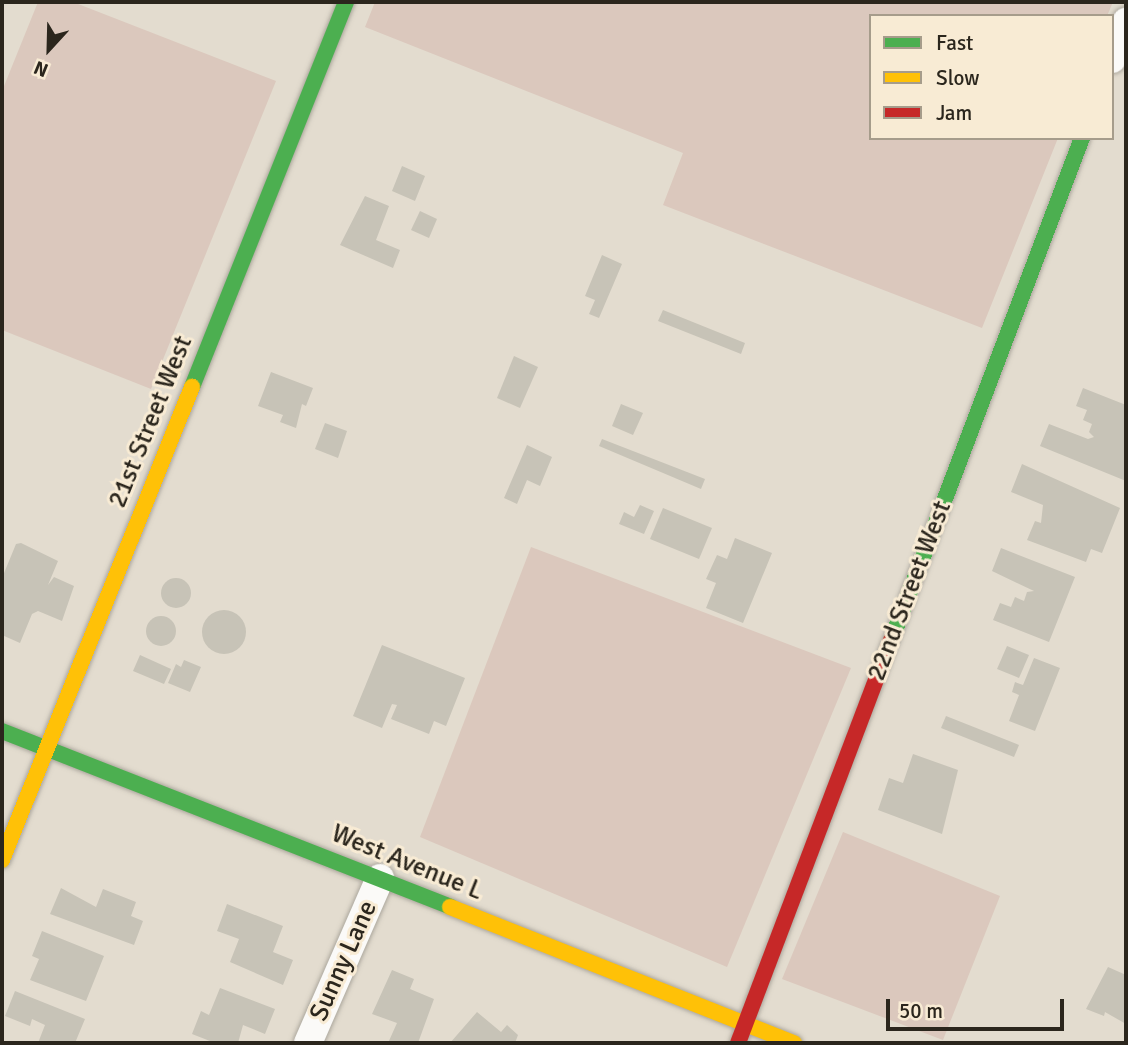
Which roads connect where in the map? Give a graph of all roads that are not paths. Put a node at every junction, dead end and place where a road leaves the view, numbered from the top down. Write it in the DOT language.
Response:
graph roads {
  1 [pos="346,2"];
  2 [pos="1126,22"];
  3 [pos="1114,54"];
  4 [pos="1081,140"];
  5 [pos="2,731"];
  6 [pos="47,749"];
  7 [pos="2,860"];
  8 [pos="380,878"];
  9 [pos="745,1024"];
  10 [pos="308,1043"];
  11 [pos="738,1043"];
  12 [pos="794,1043"];
  1 -- 6 [label="street, 21st Street West"];
  2 -- 3 [label="street"];
  4 -- 9 [label="street, 22nd Street West"];
  5 -- 6 [label="street, West Avenue L"];
  6 -- 7 [label="street, 21st Street West"];
  6 -- 8 [label="street, West Avenue L"];
  8 -- 9 [label="street, West Avenue L"];
  8 -- 10 [label="street, Sunny Lane"];
  9 -- 11 [label="street, 22nd Street West"];
  9 -- 12 [label="street, West Avenue L"];
}
